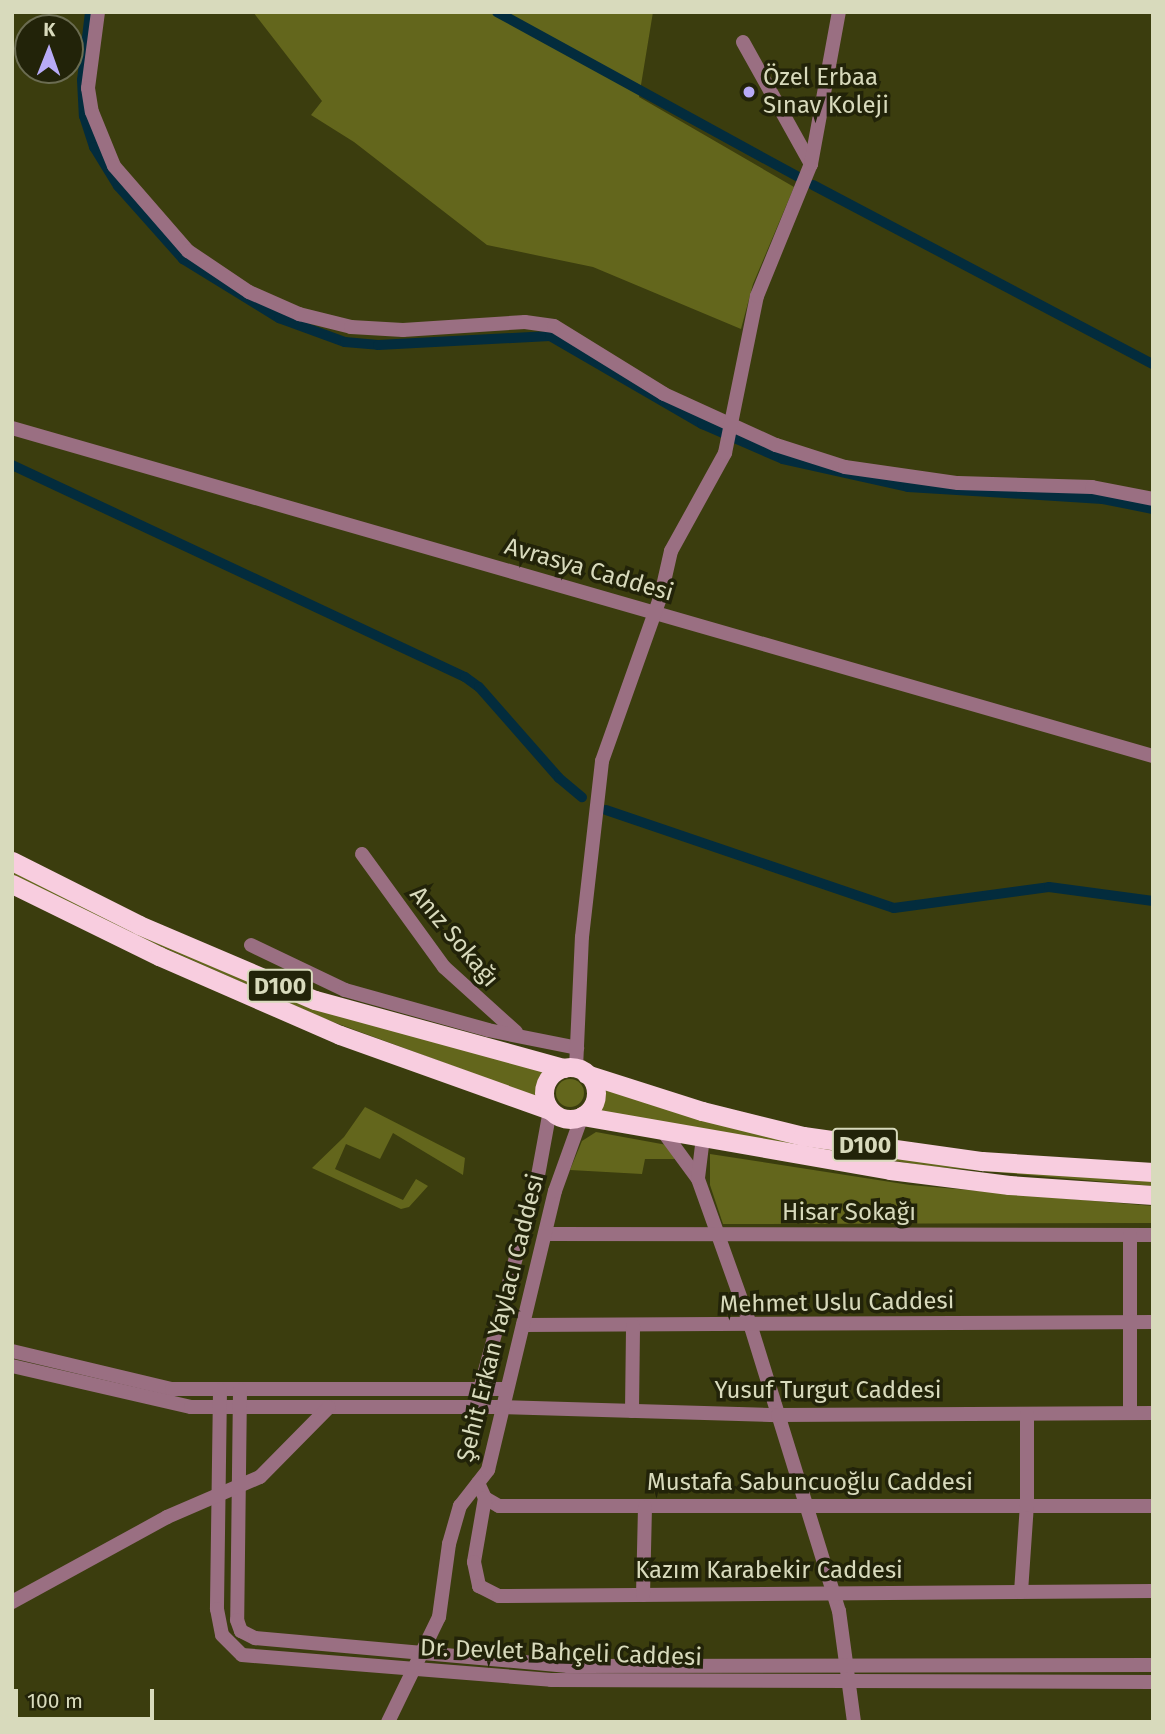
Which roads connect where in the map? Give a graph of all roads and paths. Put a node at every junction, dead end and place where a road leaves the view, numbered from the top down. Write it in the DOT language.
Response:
graph roads {
  1 [pos="98,12"];
  2 [pos="839,12"];
  3 [pos="743,42"];
  4 [pos="811,164"];
  5 [pos="732,426"];
  6 [pos="12,428"];
  7 [pos="1153,499"];
  8 [pos="655,612"];
  9 [pos="1153,756"];
  10 [pos="362,854"];
  11 [pos="12,861"];
  12 [pos="12,884"];
  13 [pos="251,945"];
  14 [pos="524,1037"];
  15 [pos="577,1048"];
  16 [pos="575,1070"];
  17 [pos="550,1110"];
  18 [pos="582,1116"];
  19 [pos="666,1133"];
  20 [pos="703,1140"];
  21 [pos="1153,1172"];
  22 [pos="698,1179"];
  23 [pos="1153,1195"];
  24 [pos="545,1234"];
  25 [pos="1130,1235"];
  26 [pos="1153,1235"];
  27 [pos="719,1237"];
  28 [pos="1130,1322"];
  29 [pos="1153,1322"];
  30 [pos="523,1325"];
  31 [pos="633,1326"];
  32 [pos="751,1327"];
  33 [pos="12,1351"];
  34 [pos="12,1366"];
  35 [pos="480,1389"];
  36 [pos="507,1389"];
  37 [pos="220,1390"];
  38 [pos="240,1390"];
  39 [pos="220,1407"];
  40 [pos="240,1407"];
  41 [pos="329,1407"];
  42 [pos="503,1407"];
  43 [pos="632,1411"];
  44 [pos="1130,1413"];
  45 [pos="1153,1413"];
  46 [pos="1027,1414"];
  47 [pos="778,1415"];
  48 [pos="478,1483"];
  49 [pos="239,1488"];
  50 [pos="217,1496"];
  51 [pos="485,1498"];
  52 [pos="1027,1505"];
  53 [pos="1153,1506"];
  54 [pos="645,1507"];
  55 [pos="807,1507"];
  56 [pos="1153,1591"];
  57 [pos="1021,1592"];
  58 [pos="834,1594"];
  59 [pos="643,1595"];
  60 [pos="12,1602"];
  61 [pos="422,1653"];
  62 [pos="1153,1665"];
  63 [pos="848,1667"];
  64 [pos="412,1670"];
  65 [pos="1153,1682"];
  66 [pos="850,1683"];
  67 [pos="388,1722"];
  68 [pos="854,1722"];
  1 -- 5 [label="street"];
  2 -- 4 [label="street"];
  3 -- 4 [label="street"];
  4 -- 5 [label="street"];
  5 -- 7 [label="street"];
  5 -- 8 [label="street"];
  6 -- 8 [label="street, Avrasya Caddesi"];
  8 -- 9 [label="street, Avrasya Caddesi"];
  8 -- 15 [label="street"];
  10 -- 14 [label="street, Anız Sokağı"];
  11 -- 16 [label="highway, D100"];
  12 -- 17 [label="highway, D100"];
  13 -- 14 [label="street"];
  14 -- 15 [label="street"];
  15 -- 16 [label="street"];
  16 -- 17 [label="highway"];
  16 -- 18 [label="highway"];
  16 -- 21 [label="highway, D100"];
  17 -- 18 [label="highway"];
  17 -- 35 [label="street, Şehit Erkan Yaylacı Caddesi"];
  18 -- 19 [label="highway, D100"];
  18 -- 24 [label="street, Şehit Erkan Yaylacı Caddesi"];
  19 -- 20 [label="highway, D100"];
  19 -- 22 [label="street"];
  20 -- 22 [label="street"];
  20 -- 23 [label="highway, D100"];
  22 -- 27 [label="street"];
  24 -- 27 [label="street, Hisar Sokağı"];
  24 -- 30 [label="street, Şehit Erkan Yaylacı Caddesi"];
  25 -- 26 [label="street, Hisar Sokağı"];
  25 -- 27 [label="street, Hisar Sokağı"];
  25 -- 28 [label="street"];
  27 -- 32 [label="street"];
  28 -- 29 [label="street, Mehmet Uslu Caddesi"];
  28 -- 32 [label="street, Mehmet Uslu Caddesi"];
  28 -- 44 [label="street"];
  30 -- 31 [label="street, Mehmet Uslu Caddesi"];
  30 -- 36 [label="street, Şehit Erkan Yaylacı Caddesi"];
  31 -- 32 [label="street, Mehmet Uslu Caddesi"];
  31 -- 43 [label="street"];
  32 -- 47 [label="street"];
  33 -- 37 [label="street"];
  34 -- 39 [label="street, Yusuf Turgut Caddesi"];
  35 -- 36 [label="street"];
  35 -- 38 [label="street"];
  36 -- 42 [label="street, Şehit Erkan Yaylacı Caddesi"];
  37 -- 38 [label="street"];
  37 -- 39 [label="street, Dr. Devlet Bahçeli Caddesi"];
  38 -- 40 [label="street, Dr. Devlet Bahçeli Caddesi"];
  39 -- 40 [label="street, Yusuf Turgut Caddesi"];
  39 -- 50 [label="street, Dr. Devlet Bahçeli Caddesi"];
  40 -- 41 [label="street, Yusuf Turgut Caddesi"];
  40 -- 49 [label="street, Dr. Devlet Bahçeli Caddesi"];
  41 -- 42 [label="street, Yusuf Turgut Caddesi"];
  41 -- 49 [label="street"];
  42 -- 43 [label="street, Yusuf Turgut Caddesi"];
  42 -- 48 [label="street, Şehit Erkan Yaylacı Caddesi"];
  43 -- 47 [label="street, Yusuf Turgut Caddesi"];
  44 -- 45 [label="street, Yusuf Turgut Caddesi"];
  44 -- 46 [label="street, Yusuf Turgut Caddesi"];
  46 -- 47 [label="street, Yusuf Turgut Caddesi"];
  46 -- 52 [label="street"];
  47 -- 55 [label="street"];
  48 -- 51 [label="street"];
  48 -- 61 [label="street, Şehit Erkan Yaylacı Caddesi"];
  49 -- 50 [label="street"];
  49 -- 61 [label="street, Dr. Devlet Bahçeli Caddesi"];
  50 -- 60 [label="street"];
  50 -- 64 [label="street, Dr. Devlet Bahçeli Caddesi"];
  51 -- 54 [label="street, Mustafa Sabuncuoğlu Caddesi"];
  51 -- 59 [label="street, Kazım Karabekir Caddesi"];
  52 -- 53 [label="street, Mustafa Sabuncuoğlu Caddesi"];
  52 -- 55 [label="street, Mustafa Sabuncuoğlu Caddesi"];
  52 -- 57 [label="street"];
  54 -- 55 [label="street, Mustafa Sabuncuoğlu Caddesi"];
  54 -- 59 [label="street"];
  55 -- 58 [label="street"];
  56 -- 57 [label="street, Kazım Karabekir Caddesi"];
  57 -- 58 [label="street, Kazım Karabekir Caddesi"];
  58 -- 59 [label="street, Kazım Karabekir Caddesi"];
  58 -- 63 [label="street"];
  61 -- 63 [label="street, Dr. Devlet Bahçeli Caddesi"];
  61 -- 64 [label="street, Şehit Erkan Yaylacı Caddesi"];
  62 -- 63 [label="street, Dr. Devlet Bahçeli Caddesi"];
  63 -- 66 [label="street"];
  64 -- 66 [label="street, Dr. Devlet Bahçeli Caddesi"];
  64 -- 67 [label="street, Şehit Erkan Yaylacı Caddesi"];
  65 -- 66 [label="street, Dr. Devlet Bahçeli Caddesi"];
  66 -- 68 [label="street"];
}
